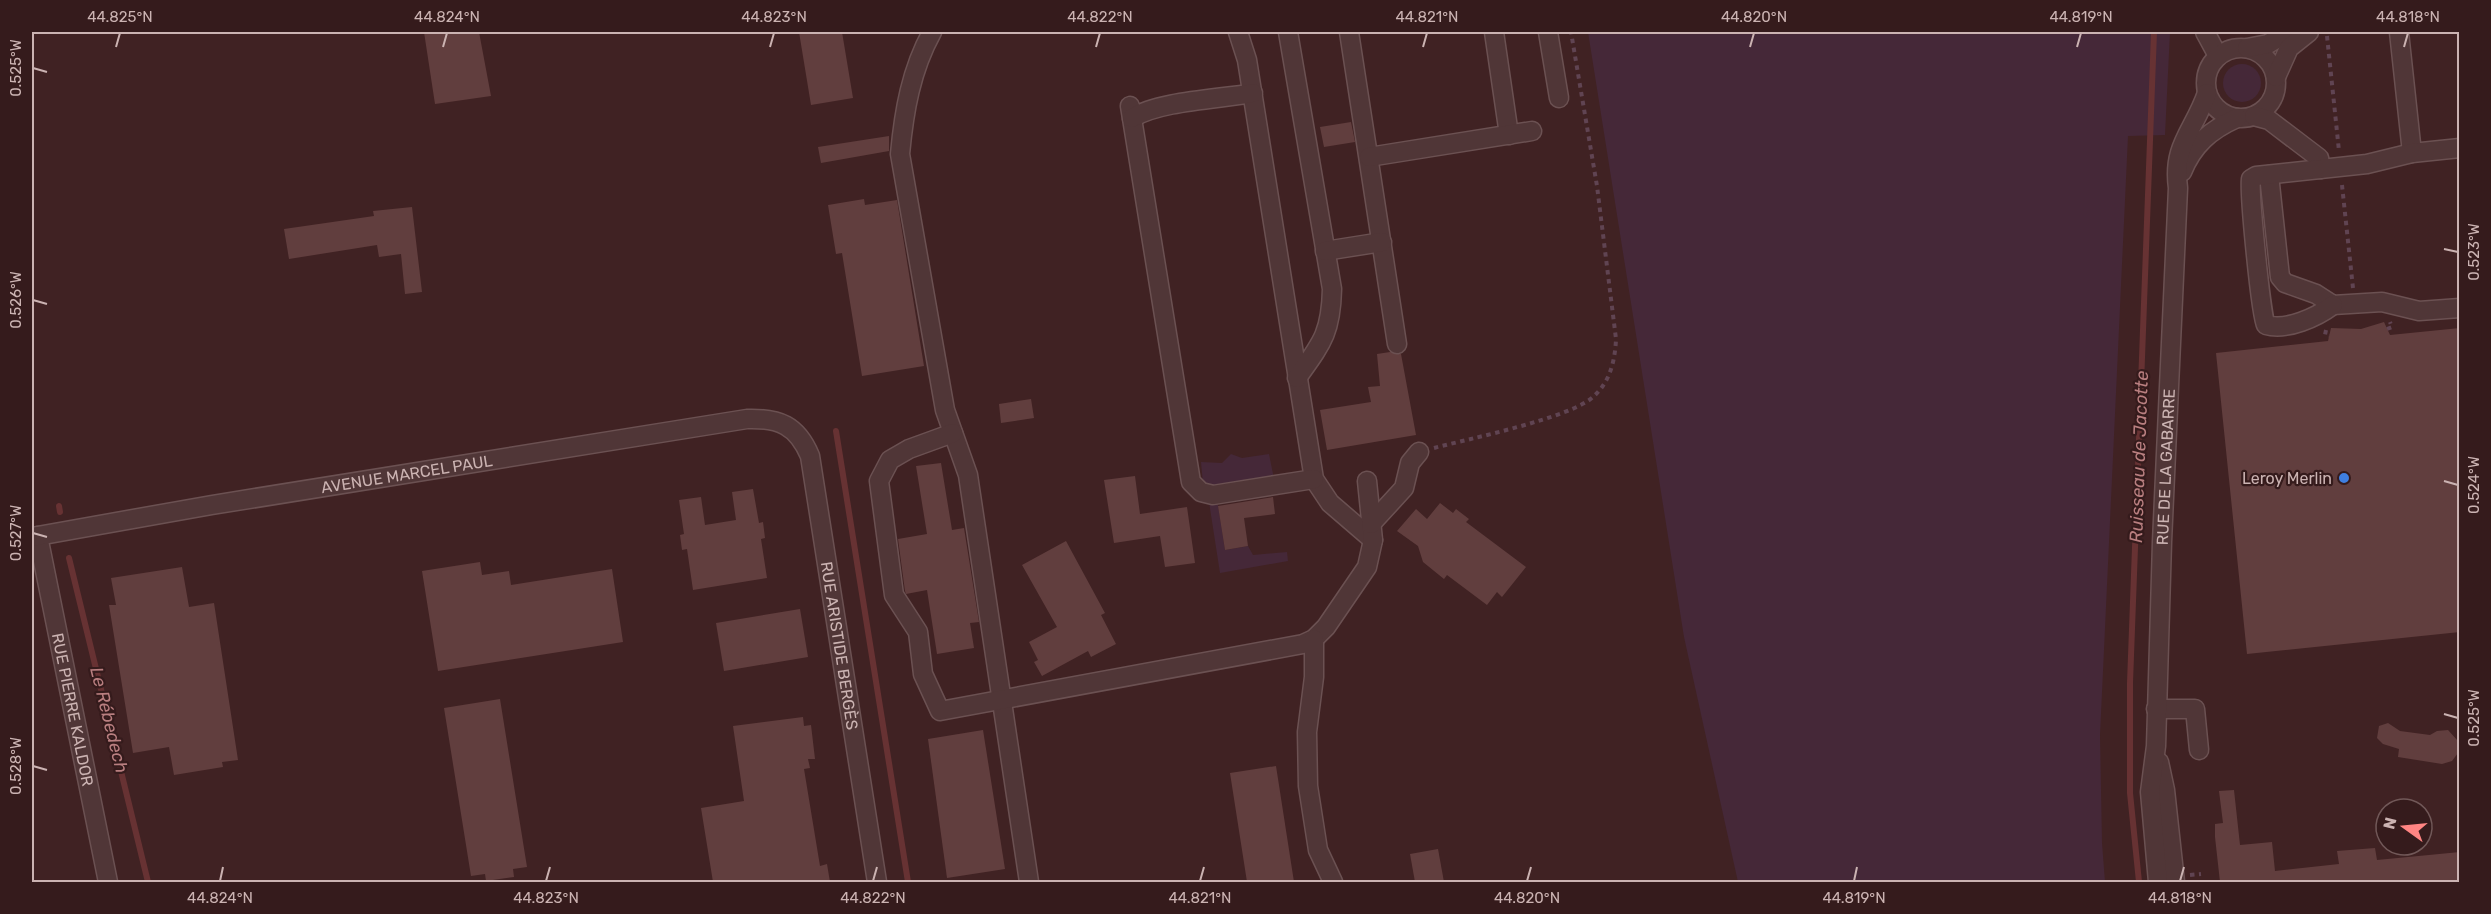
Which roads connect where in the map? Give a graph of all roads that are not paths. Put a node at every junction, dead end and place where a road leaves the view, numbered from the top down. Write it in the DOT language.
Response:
graph roads {
  1 [pos="932,32"];
  2 [pos="1238,32"];
  3 [pos="1288,32"];
  4 [pos="1349,32"];
  5 [pos="1494,32"];
  6 [pos="1548,32"];
  7 [pos="2205,32"];
  8 [pos="2288,32"];
  9 [pos="2308,32"];
  10 [pos="2399,32"];
  11 [pos="2247,48"];
  12 [pos="2218,56"];
  13 [pos="2276,77"];
  14 [pos="1253,93"];
  15 [pos="2207,93"];
  16 [pos="1559,98"];
  17 [pos="2246,117"];
  18 [pos="1532,131"];
  19 [pos="1509,135"];
  20 [pos="2460,148"];
  21 [pos="2412,153"];
  22 [pos="1369,157"];
  23 [pos="2320,169"];
  24 [pos="2269,175"];
  25 [pos="2178,189"];
  26 [pos="1382,242"];
  27 [pos="1325,251"];
  28 [pos="2333,305"];
  29 [pos="2460,308"];
  30 [pos="1397,344"];
  31 [pos="1298,378"];
  32 [pos="780,422"];
  33 [pos="953,433"];
  34 [pos="1419,452"];
  35 [pos="1314,479"];
  36 [pos="1367,481"];
  37 [pos="1372,532"];
  38 [pos="35,537"];
  39 [pos="1314,639"];
  40 [pos="1000,699"];
  41 [pos="2156,709"];
  42 [pos="2156,746"];
  43 [pos="2199,750"];
  44 [pos="108,882"];
  45 [pos="877,882"];
  46 [pos="1029,882"];
  47 [pos="1333,882"];
  48 [pos="2158,882"];
  49 [pos="2175,882"];
  1 -- 33 [label="street"];
  2 -- 14 [label="street"];
  3 -- 27 [label="street"];
  4 -- 22 [label="street"];
  5 -- 19 [label="street"];
  6 -- 16 [label="street"];
  7 -- 12 [label="street"];
  8 -- 11 [label="street"];
  9 -- 13 [label="street"];
  10 -- 21 [label="street"];
  11 -- 12 [label="street"];
  11 -- 13 [label="street"];
  12 -- 15 [label="street"];
  13 -- 17 [label="street"];
  14 -- 31 [label="street"];
  14 -- 35 [label="street"];
  15 -- 17 [label="street"];
  15 -- 25 [label="street, RUE DE LA GABARRE"];
  17 -- 23 [label="street"];
  17 -- 25 [label="street, RUE DE LA GABARRE"];
  18 -- 19 [label="street"];
  19 -- 22 [label="street"];
  20 -- 21 [label="street"];
  21 -- 23 [label="street"];
  22 -- 26 [label="street"];
  23 -- 24 [label="street"];
  24 -- 28 [label="street"];
  24 -- 28 [label="street"];
  25 -- 41 [label="street, RUE DE LA GABARRE"];
  26 -- 27 [label="street"];
  26 -- 30 [label="street"];
  27 -- 31 [label="street"];
  28 -- 29 [label="street"];
  31 -- 35 [label="street"];
  32 -- 38 [label="street, AVENUE MARCEL PAUL"];
  32 -- 45 [label="street, RUE ARISTIDE BERGÈS"];
  33 -- 40 [label="street"];
  33 -- 40 [label="street"];
  34 -- 37 [label="street"];
  35 -- 37 [label="street"];
  36 -- 37 [label="street"];
  37 -- 39 [label="street"];
  38 -- 44 [label="street, RUE PIERRE KALDOR"];
  39 -- 40 [label="street"];
  39 -- 47 [label="street"];
  40 -- 46 [label="street"];
  41 -- 42 [label="street, RUE DE LA GABARRE"];
  41 -- 43 [label="street"];
  42 -- 48 [label="street, RUE DE LA GABARRE"];
  42 -- 49 [label="street, RUE DE LA GABARRE"];
}
